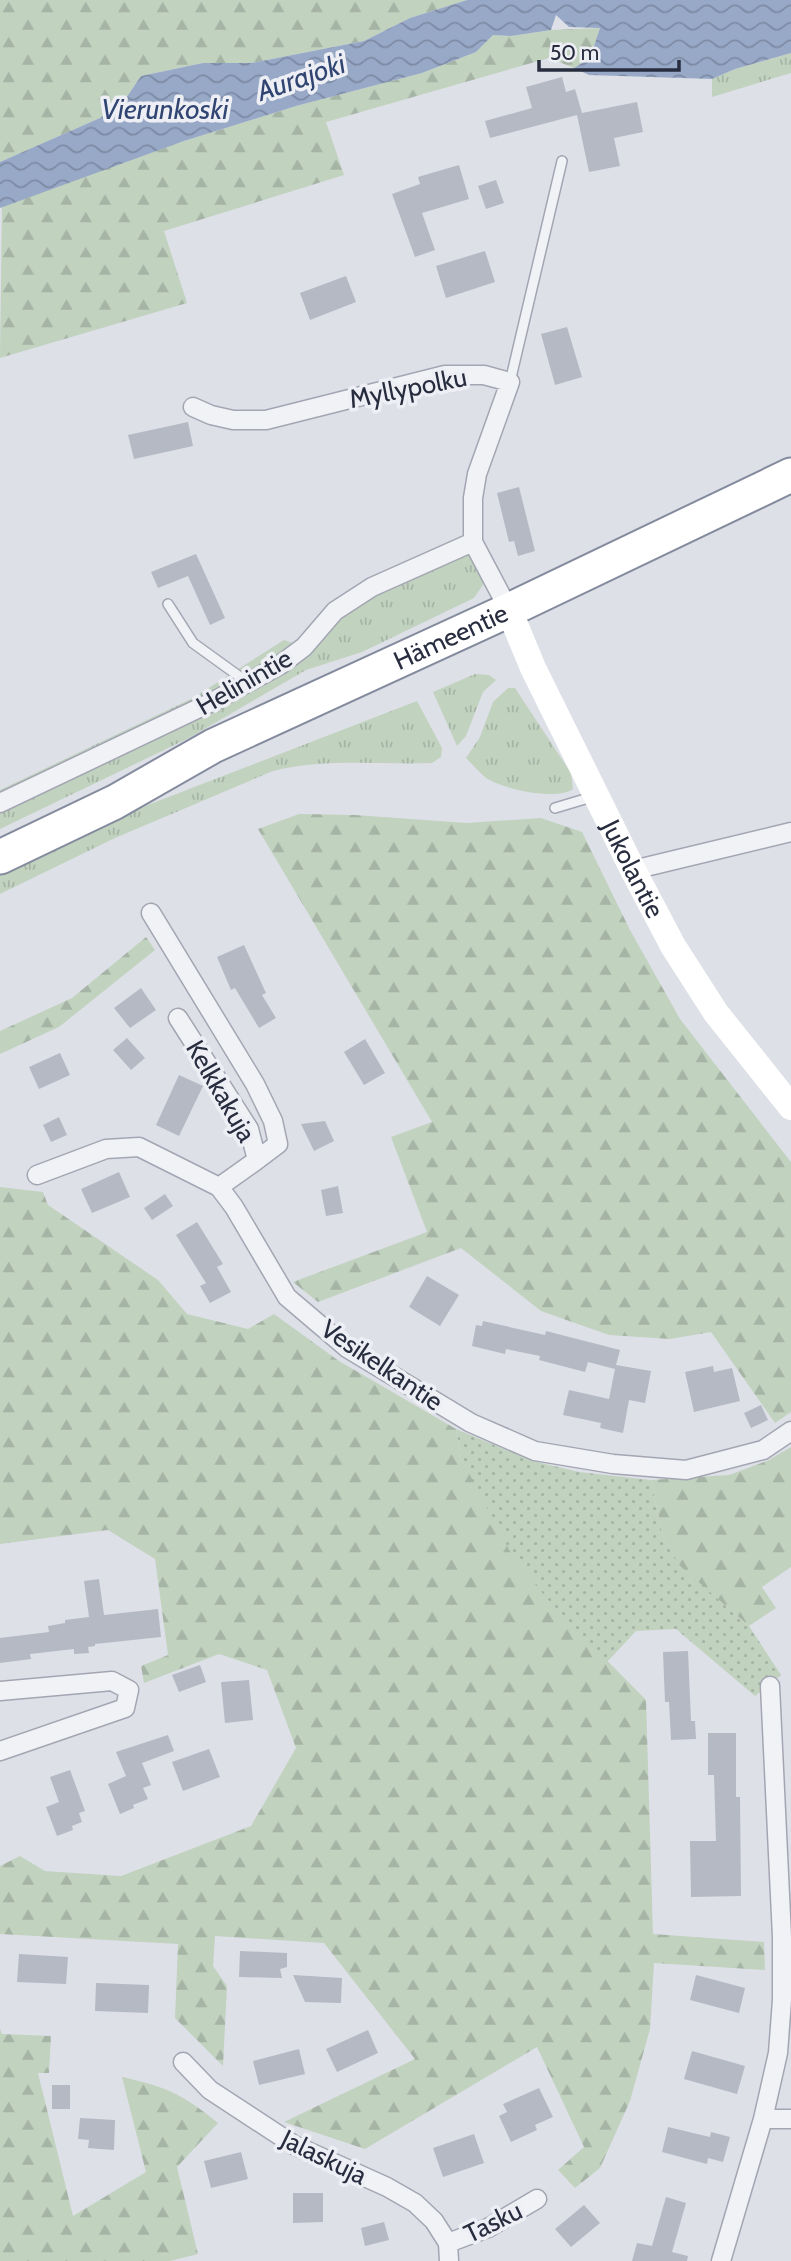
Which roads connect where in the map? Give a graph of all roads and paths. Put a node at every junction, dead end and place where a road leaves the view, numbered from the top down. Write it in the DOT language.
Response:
graph roads {
  1 [pos="562,161"];
  2 [pos="510,382"];
  3 [pos="193,407"];
  4 [pos="791,475"];
  5 [pos="791,494"];
  6 [pos="473,542"];
  7 [pos="168,604"];
  8 [pos="513,620"];
  9 [pos="247,682"];
  10 [pos="596,795"];
  11 [pos="0,803"];
  12 [pos="555,808"];
  13 [pos="791,832"];
  14 [pos="0,857"];
  15 [pos="633,870"];
  16 [pos="151,913"];
  17 [pos="178,1018"];
  18 [pos="791,1107"];
  19 [pos="258,1159"];
  20 [pos="37,1175"];
  21 [pos="219,1187"];
  22 [pos="791,1431"];
  23 [pos="770,1686"];
  24 [pos="0,1691"];
  25 [pos="0,1751"];
  26 [pos="787,1937"];
  27 [pos="183,2062"];
  28 [pos="763,2119"];
  29 [pos="791,2119"];
  30 [pos="537,2199"];
  31 [pos="448,2252"];
  32 [pos="721,2261"];
  1 -- 2 [label="lane"];
  2 -- 3 [label="street, Myllypolku"];
  2 -- 6 [label="street, Myllypolku"];
  4 -- 8 [label="highway, Hämeentie"];
  5 -- 8 [label="highway, Hämeentie"];
  6 -- 8 [label="street, Myllypolku"];
  6 -- 9 [label="street, Helinintie"];
  7 -- 9 [label="lane"];
  8 -- 10 [label="street, Jukolantie"];
  8 -- 14 [label="highway, Hämeentie"];
  9 -- 11 [label="street, Helinintie"];
  10 -- 12 [label="lane"];
  10 -- 15 [label="street, Jukolantie"];
  13 -- 15 [label="street"];
  15 -- 18 [label="street, Jukolantie"];
  16 -- 19 [label="street"];
  17 -- 19 [label="street, Kelkkakuja"];
  19 -- 21 [label="street, Kelkkakuja"];
  20 -- 21 [label="street, Vesikelkantie"];
  21 -- 22 [label="street, Vesikelkantie"];
  23 -- 26 [label="street"];
  24 -- 25 [label="street"];
  26 -- 28 [label="street"];
  27 -- 31 [label="street, Jalaskuja"];
  28 -- 29 [label="street"];
  28 -- 32 [label="street"];
  30 -- 31 [label="street, Tasku"];
}
